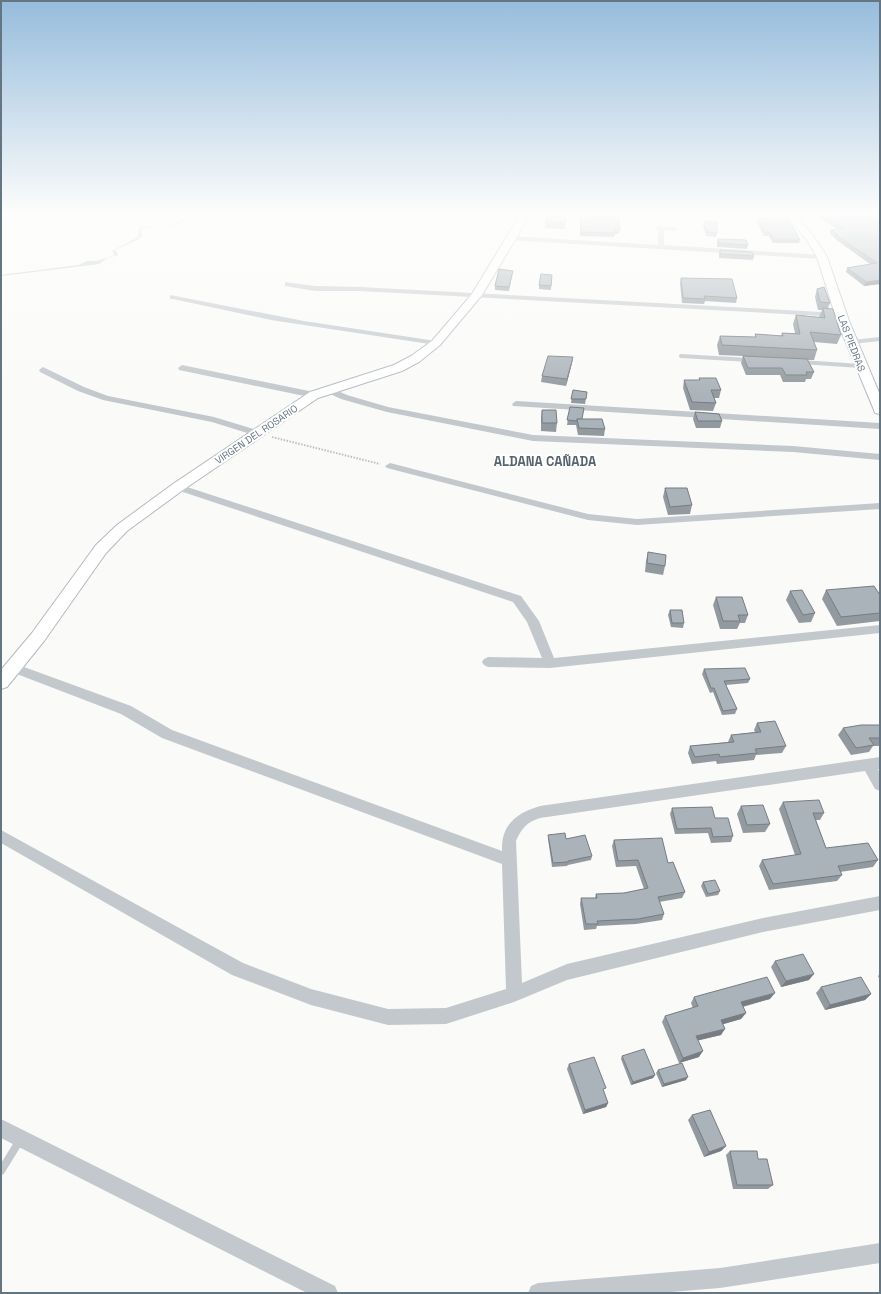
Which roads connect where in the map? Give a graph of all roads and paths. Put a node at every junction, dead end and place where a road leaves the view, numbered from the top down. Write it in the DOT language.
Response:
graph roads {
  1 [pos="488,275"];
  2 [pos="828,275"];
  3 [pos="288,284"];
  4 [pos="477,295"];
  5 [pos="173,297"];
  6 [pos="841,315"];
  7 [pos="880,339"];
  8 [pos="436,342"];
  9 [pos="852,342"];
  10 [pos="681,356"];
  11 [pos="759,360"];
  12 [pos="798,362"];
  13 [pos="861,366"];
  14 [pos="182,368"];
  15 [pos="43,370"];
  16 [pos="329,390"];
  17 [pos="314,395"];
  18 [pos="516,404"];
  19 [pos="880,410"];
  20 [pos="880,426"];
  21 [pos="257,433"];
  22 [pos="880,457"];
  23 [pos="390,466"];
  24 [pos="178,487"];
  25 [pos="880,506"];
  26 [pos="880,629"];
  27 [pos="488,662"];
  28 [pos="550,663"];
  29 [pos="13,668"];
  30 [pos="1,682"];
  31 [pos="874,764"];
  32 [pos="880,785"];
  33 [pos="1,836"];
  34 [pos="509,860"];
  35 [pos="880,902"];
  36 [pos="514,994"];
  37 [pos="1,1128"];
  38 [pos="21,1138"];
  39 [pos="1,1171"];
  40 [pos="880,1253"];
  41 [pos="328,1293"];
  42 [pos="538,1293"];
  1 -- 4 [label="street, VIRGEN DEL ROSARIO"];
  2 -- 6 [label="street, LAS PIEDRAS"];
  3 -- 4 [label="street"];
  4 -- 6 [label="street"];
  4 -- 8 [label="street, VIRGEN DEL ROSARIO"];
  5 -- 8 [label="street"];
  6 -- 9 [label="street, LAS PIEDRAS"];
  7 -- 9 [label="street"];
  8 -- 16 [label="street, VIRGEN DEL ROSARIO"];
  9 -- 13 [label="street, LAS PIEDRAS"];
  10 -- 11 [label="lane"];
  12 -- 13 [label="lane"];
  13 -- 19 [label="street, LAS PIEDRAS"];
  14 -- 17 [label="street"];
  15 -- 21 [label="street"];
  16 -- 17 [label="street, VIRGEN DEL ROSARIO"];
  16 -- 22 [label="street"];
  17 -- 21 [label="street, VIRGEN DEL ROSARIO"];
  18 -- 20 [label="street"];
  21 -- 23 [label="path"];
  21 -- 24 [label="street, VIRGEN DEL ROSARIO"];
  23 -- 25 [label="street"];
  24 -- 28 [label="street"];
  24 -- 29 [label="street, VIRGEN DEL ROSARIO"];
  26 -- 28 [label="street"];
  27 -- 28 [label="street"];
  29 -- 30 [label="street, VIRGEN DEL ROSARIO"];
  29 -- 34 [label="street"];
  31 -- 32 [label="street"];
  31 -- 34 [label="street"];
  33 -- 36 [label="street"];
  34 -- 36 [label="street"];
  35 -- 36 [label="street"];
  37 -- 38 [label="street"];
  38 -- 39 [label="lane"];
  38 -- 41 [label="street"];
  40 -- 42 [label="street"];
}
